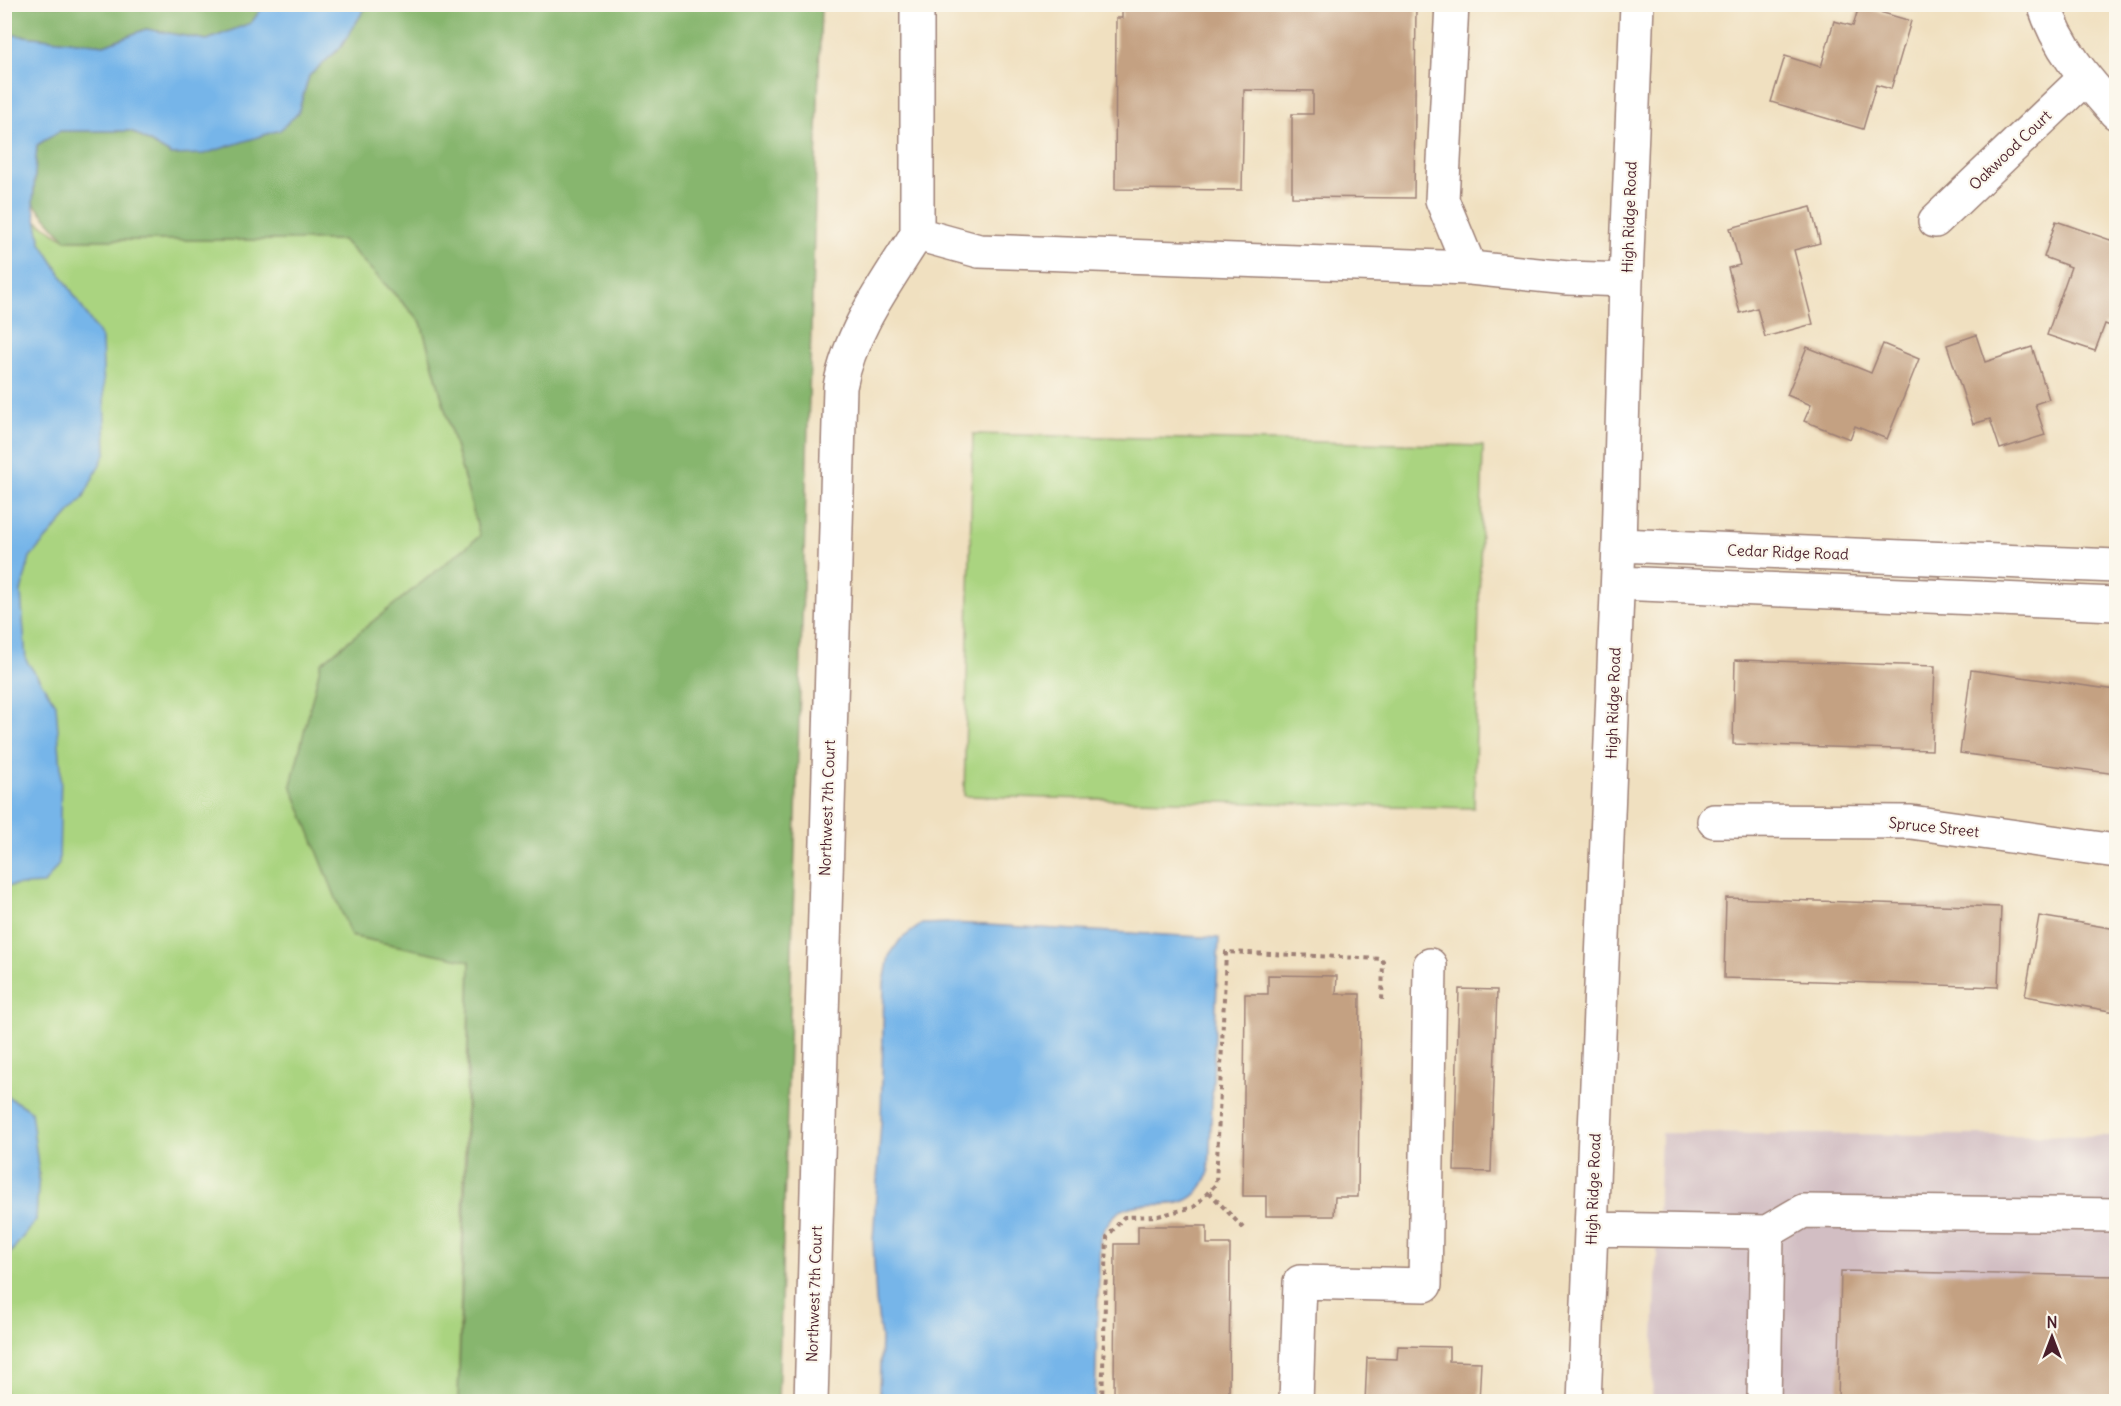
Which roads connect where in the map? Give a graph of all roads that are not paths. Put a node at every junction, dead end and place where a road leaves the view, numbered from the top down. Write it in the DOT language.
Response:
graph roads {
  1 [pos="917,4"];
  2 [pos="1452,4"];
  3 [pos="1636,4"];
  4 [pos="2044,4"];
  5 [pos="2085,78"];
  6 [pos="2116,113"];
  7 [pos="1935,221"];
  8 [pos="917,234"];
  9 [pos="1470,268"];
  10 [pos="1626,280"];
  11 [pos="1620,545"];
  12 [pos="1956,559"];
  13 [pos="2116,566"];
  14 [pos="1618,583"];
  15 [pos="1953,598"];
  16 [pos="2116,604"];
  17 [pos="1714,821"];
  18 [pos="2116,851"];
  19 [pos="1430,965"];
  20 [pos="2116,1215"];
  21 [pos="1592,1229"];
  22 [pos="1767,1232"];
  23 [pos="811,1401"];
  24 [pos="1296,1401"];
  25 [pos="1584,1401"];
  26 [pos="1764,1401"];
  1 -- 8 [label="street"];
  2 -- 9 [label="street"];
  3 -- 10 [label="street, High Ridge Road"];
  4 -- 5 [label="street"];
  5 -- 6 [label="street"];
  5 -- 7 [label="street, Oakwood Court"];
  8 -- 9 [label="street"];
  8 -- 23 [label="street, Northwest 7th Court"];
  9 -- 10 [label="street"];
  10 -- 11 [label="street, High Ridge Road"];
  11 -- 12 [label="street, Cedar Ridge Road"];
  11 -- 14 [label="street, High Ridge Road"];
  12 -- 13 [label="street, Cedar Ridge Road"];
  12 -- 15 [label="street"];
  14 -- 15 [label="street"];
  14 -- 21 [label="street, High Ridge Road"];
  15 -- 16 [label="street"];
  17 -- 18 [label="street, Spruce Street"];
  19 -- 24 [label="street"];
  20 -- 22 [label="street"];
  21 -- 22 [label="street"];
  21 -- 25 [label="street, High Ridge Road"];
  22 -- 26 [label="street"];
}
